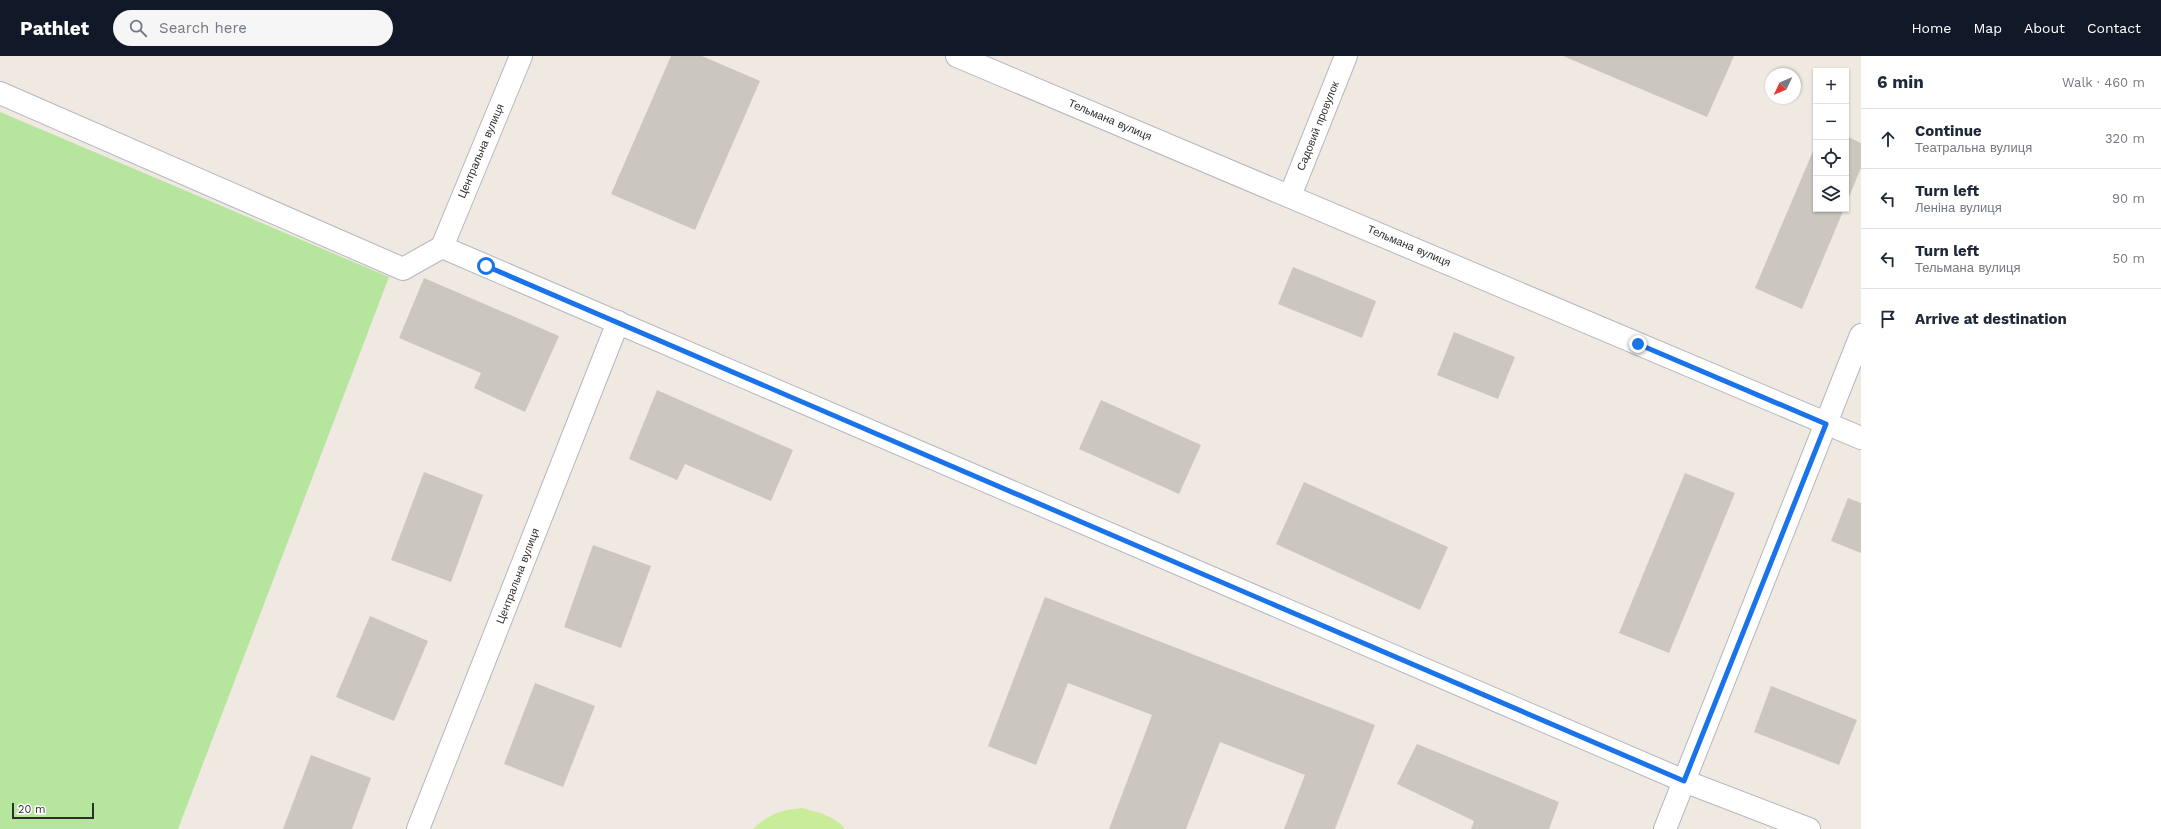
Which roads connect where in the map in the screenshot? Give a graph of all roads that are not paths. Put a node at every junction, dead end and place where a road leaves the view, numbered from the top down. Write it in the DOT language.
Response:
graph roads {
  1 [pos="521,56"];
  2 [pos="956,56"];
  3 [pos="1346,56"];
  4 [pos="0,93"];
  5 [pos="1290,196"];
  6 [pos="442,247"];
  7 [pos="618,322"];
  8 [pos="1861,335"];
  9 [pos="1826,424"];
  10 [pos="1861,438"];
  11 [pos="1684,781"];
  12 [pos="418,829"];
  13 [pos="1665,829"];
  14 [pos="1809,829"];
  1 -- 6 [label="street, Центральна вулиця"];
  2 -- 5 [label="street, Тельмана вулиця"];
  3 -- 5 [label="street, Садовий провулок"];
  4 -- 6 [label="street"];
  5 -- 9 [label="street, Тельмана вулиця"];
  6 -- 7 [label="street"];
  7 -- 11 [label="street"];
  7 -- 12 [label="street, Центральна вулиця"];
  8 -- 9 [label="street"];
  9 -- 10 [label="street, Тельмана вулиця"];
  9 -- 11 [label="street"];
  11 -- 13 [label="street"];
  11 -- 14 [label="street"];
}
